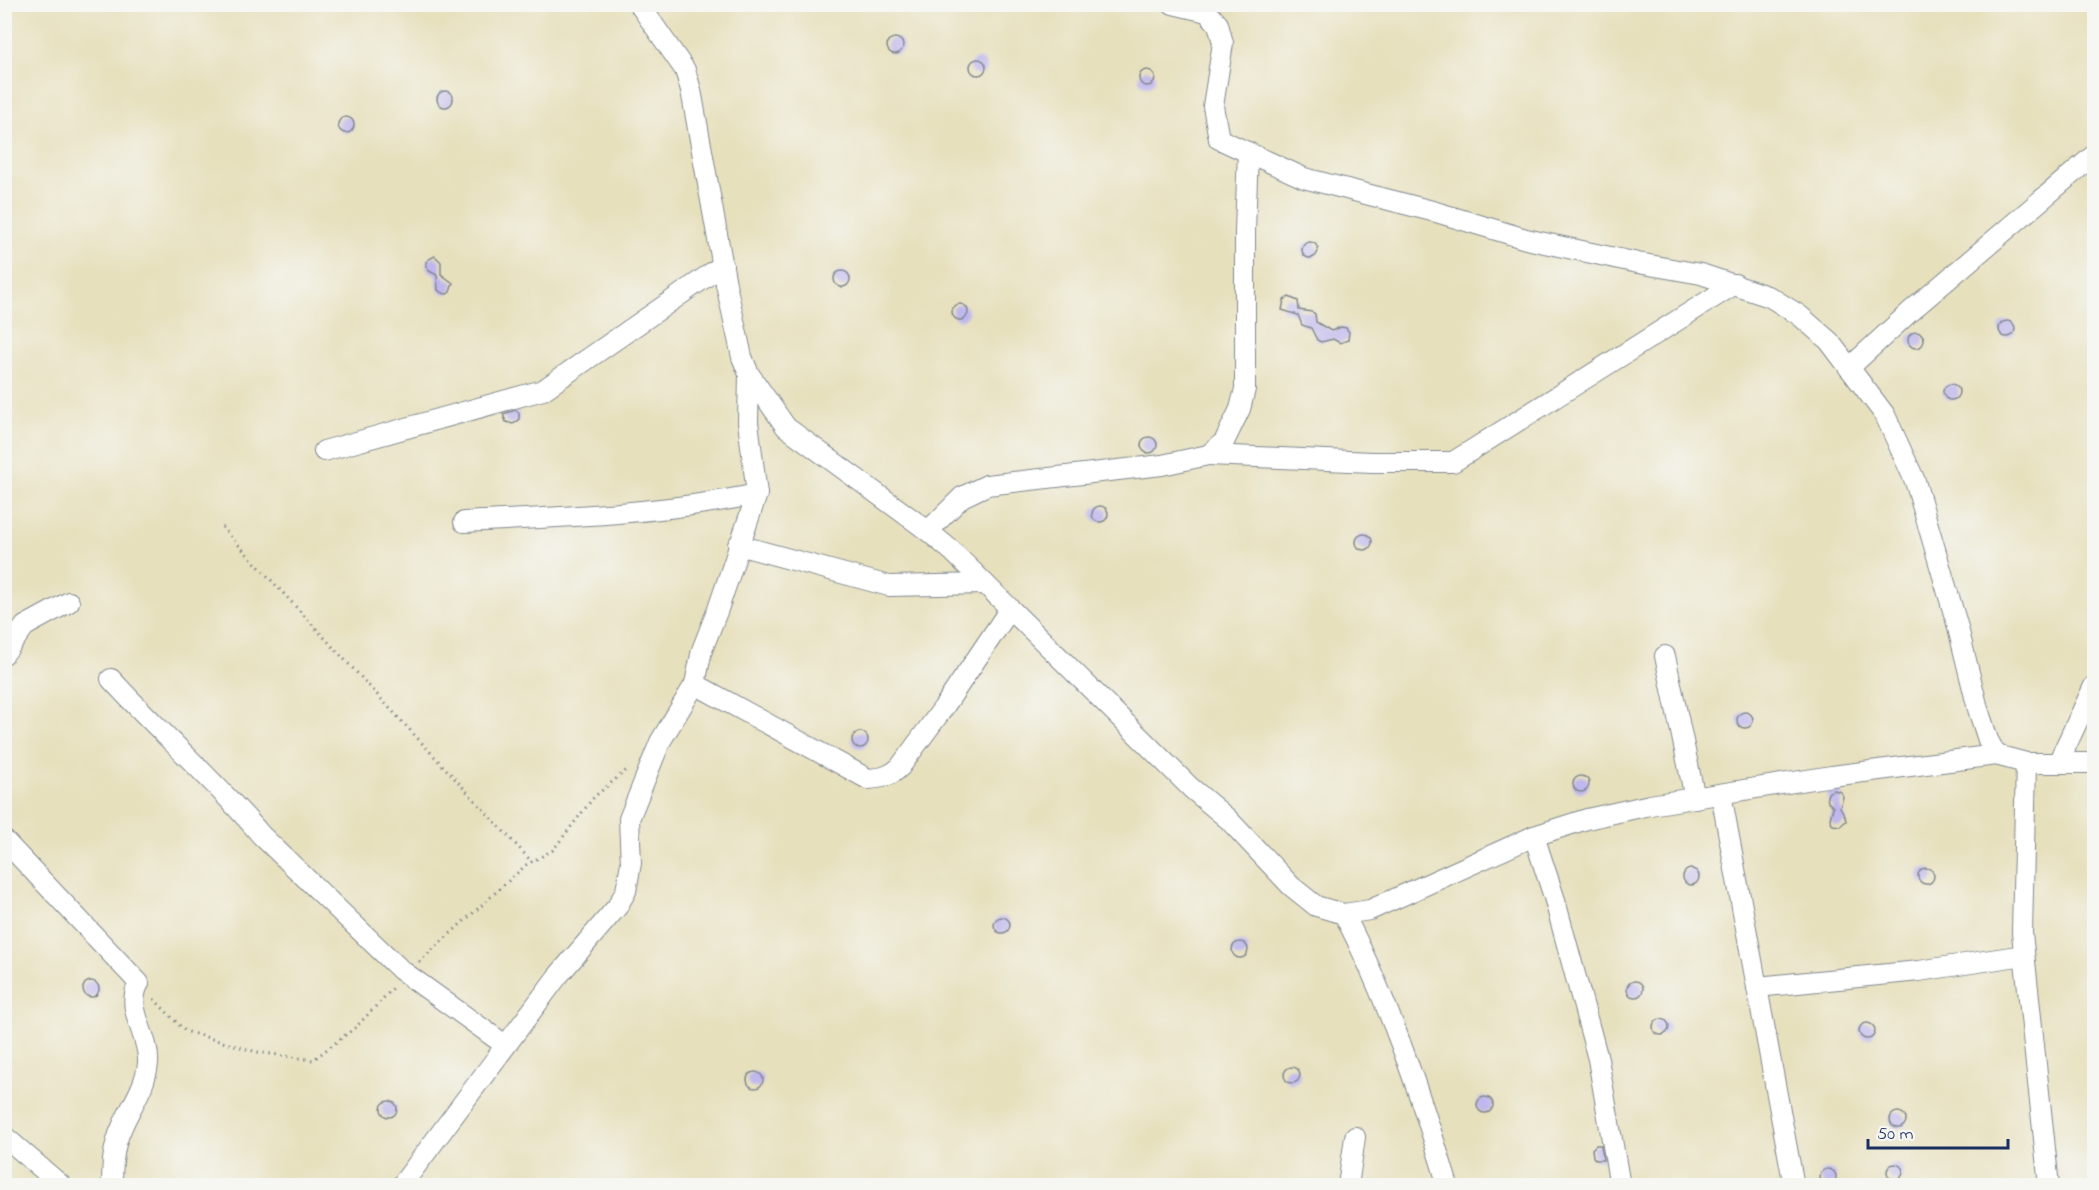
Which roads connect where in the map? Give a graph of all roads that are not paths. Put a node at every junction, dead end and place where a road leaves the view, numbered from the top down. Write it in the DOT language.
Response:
graph roads {
  1 [pos="639,4"];
  2 [pos="1173,4"];
  3 [pos="1248,152"];
  4 [pos="2094,155"];
  5 [pos="723,265"];
  6 [pos="1735,284"];
  7 [pos="1849,368"];
  8 [pos="748,374"];
  9 [pos="324,452"];
  10 [pos="1208,454"];
  11 [pos="757,494"];
  12 [pos="465,522"];
  13 [pos="928,531"];
  14 [pos="738,545"];
  15 [pos="985,584"];
  16 [pos="69,602"];
  17 [pos="1010,609"];
  18 [pos="4,654"];
  19 [pos="1665,656"];
  20 [pos="111,679"];
  21 [pos="695,684"];
  22 [pos="2094,686"];
  23 [pos="1996,755"];
  24 [pos="2026,763"];
  25 [pos="2094,763"];
  26 [pos="2058,764"];
  27 [pos="1721,794"];
  28 [pos="1695,798"];
  29 [pos="1534,836"];
  30 [pos="4,840"];
  31 [pos="1344,914"];
  32 [pos="2024,955"];
  33 [pos="1757,987"];
  34 [pos="505,1046"];
  35 [pos="4,1136"];
  36 [pos="1355,1137"];
  37 [pos="62,1185"];
  38 [pos="112,1185"];
  39 [pos="401,1185"];
  40 [pos="1348,1185"];
  41 [pos="1448,1185"];
  42 [pos="1620,1185"];
  43 [pos="1794,1185"];
  44 [pos="2049,1185"];
  1 -- 5 [label="street"];
  2 -- 3 [label="street"];
  3 -- 6 [label="street"];
  3 -- 10 [label="street"];
  4 -- 7 [label="street"];
  5 -- 8 [label="street"];
  5 -- 9 [label="street"];
  6 -- 7 [label="street"];
  6 -- 10 [label="street"];
  7 -- 23 [label="street"];
  8 -- 11 [label="street"];
  8 -- 13 [label="street"];
  10 -- 13 [label="street"];
  11 -- 12 [label="street"];
  11 -- 14 [label="street"];
  13 -- 15 [label="street"];
  14 -- 15 [label="street"];
  14 -- 21 [label="street"];
  15 -- 17 [label="street"];
  16 -- 18 [label="street"];
  17 -- 21 [label="street"];
  17 -- 31 [label="street"];
  19 -- 28 [label="street"];
  20 -- 34 [label="street"];
  21 -- 34 [label="street"];
  22 -- 26 [label="street"];
  23 -- 24 [label="street"];
  23 -- 27 [label="street"];
  24 -- 26 [label="street"];
  24 -- 32 [label="street"];
  25 -- 26 [label="street"];
  27 -- 28 [label="street"];
  27 -- 33 [label="street"];
  28 -- 29 [label="street"];
  29 -- 31 [label="street"];
  29 -- 42 [label="street"];
  30 -- 38 [label="street"];
  31 -- 41 [label="street"];
  32 -- 33 [label="street"];
  32 -- 44 [label="street"];
  33 -- 43 [label="street"];
  34 -- 39 [label="street"];
  35 -- 37 [label="street"];
  36 -- 40 [label="street"];
}
